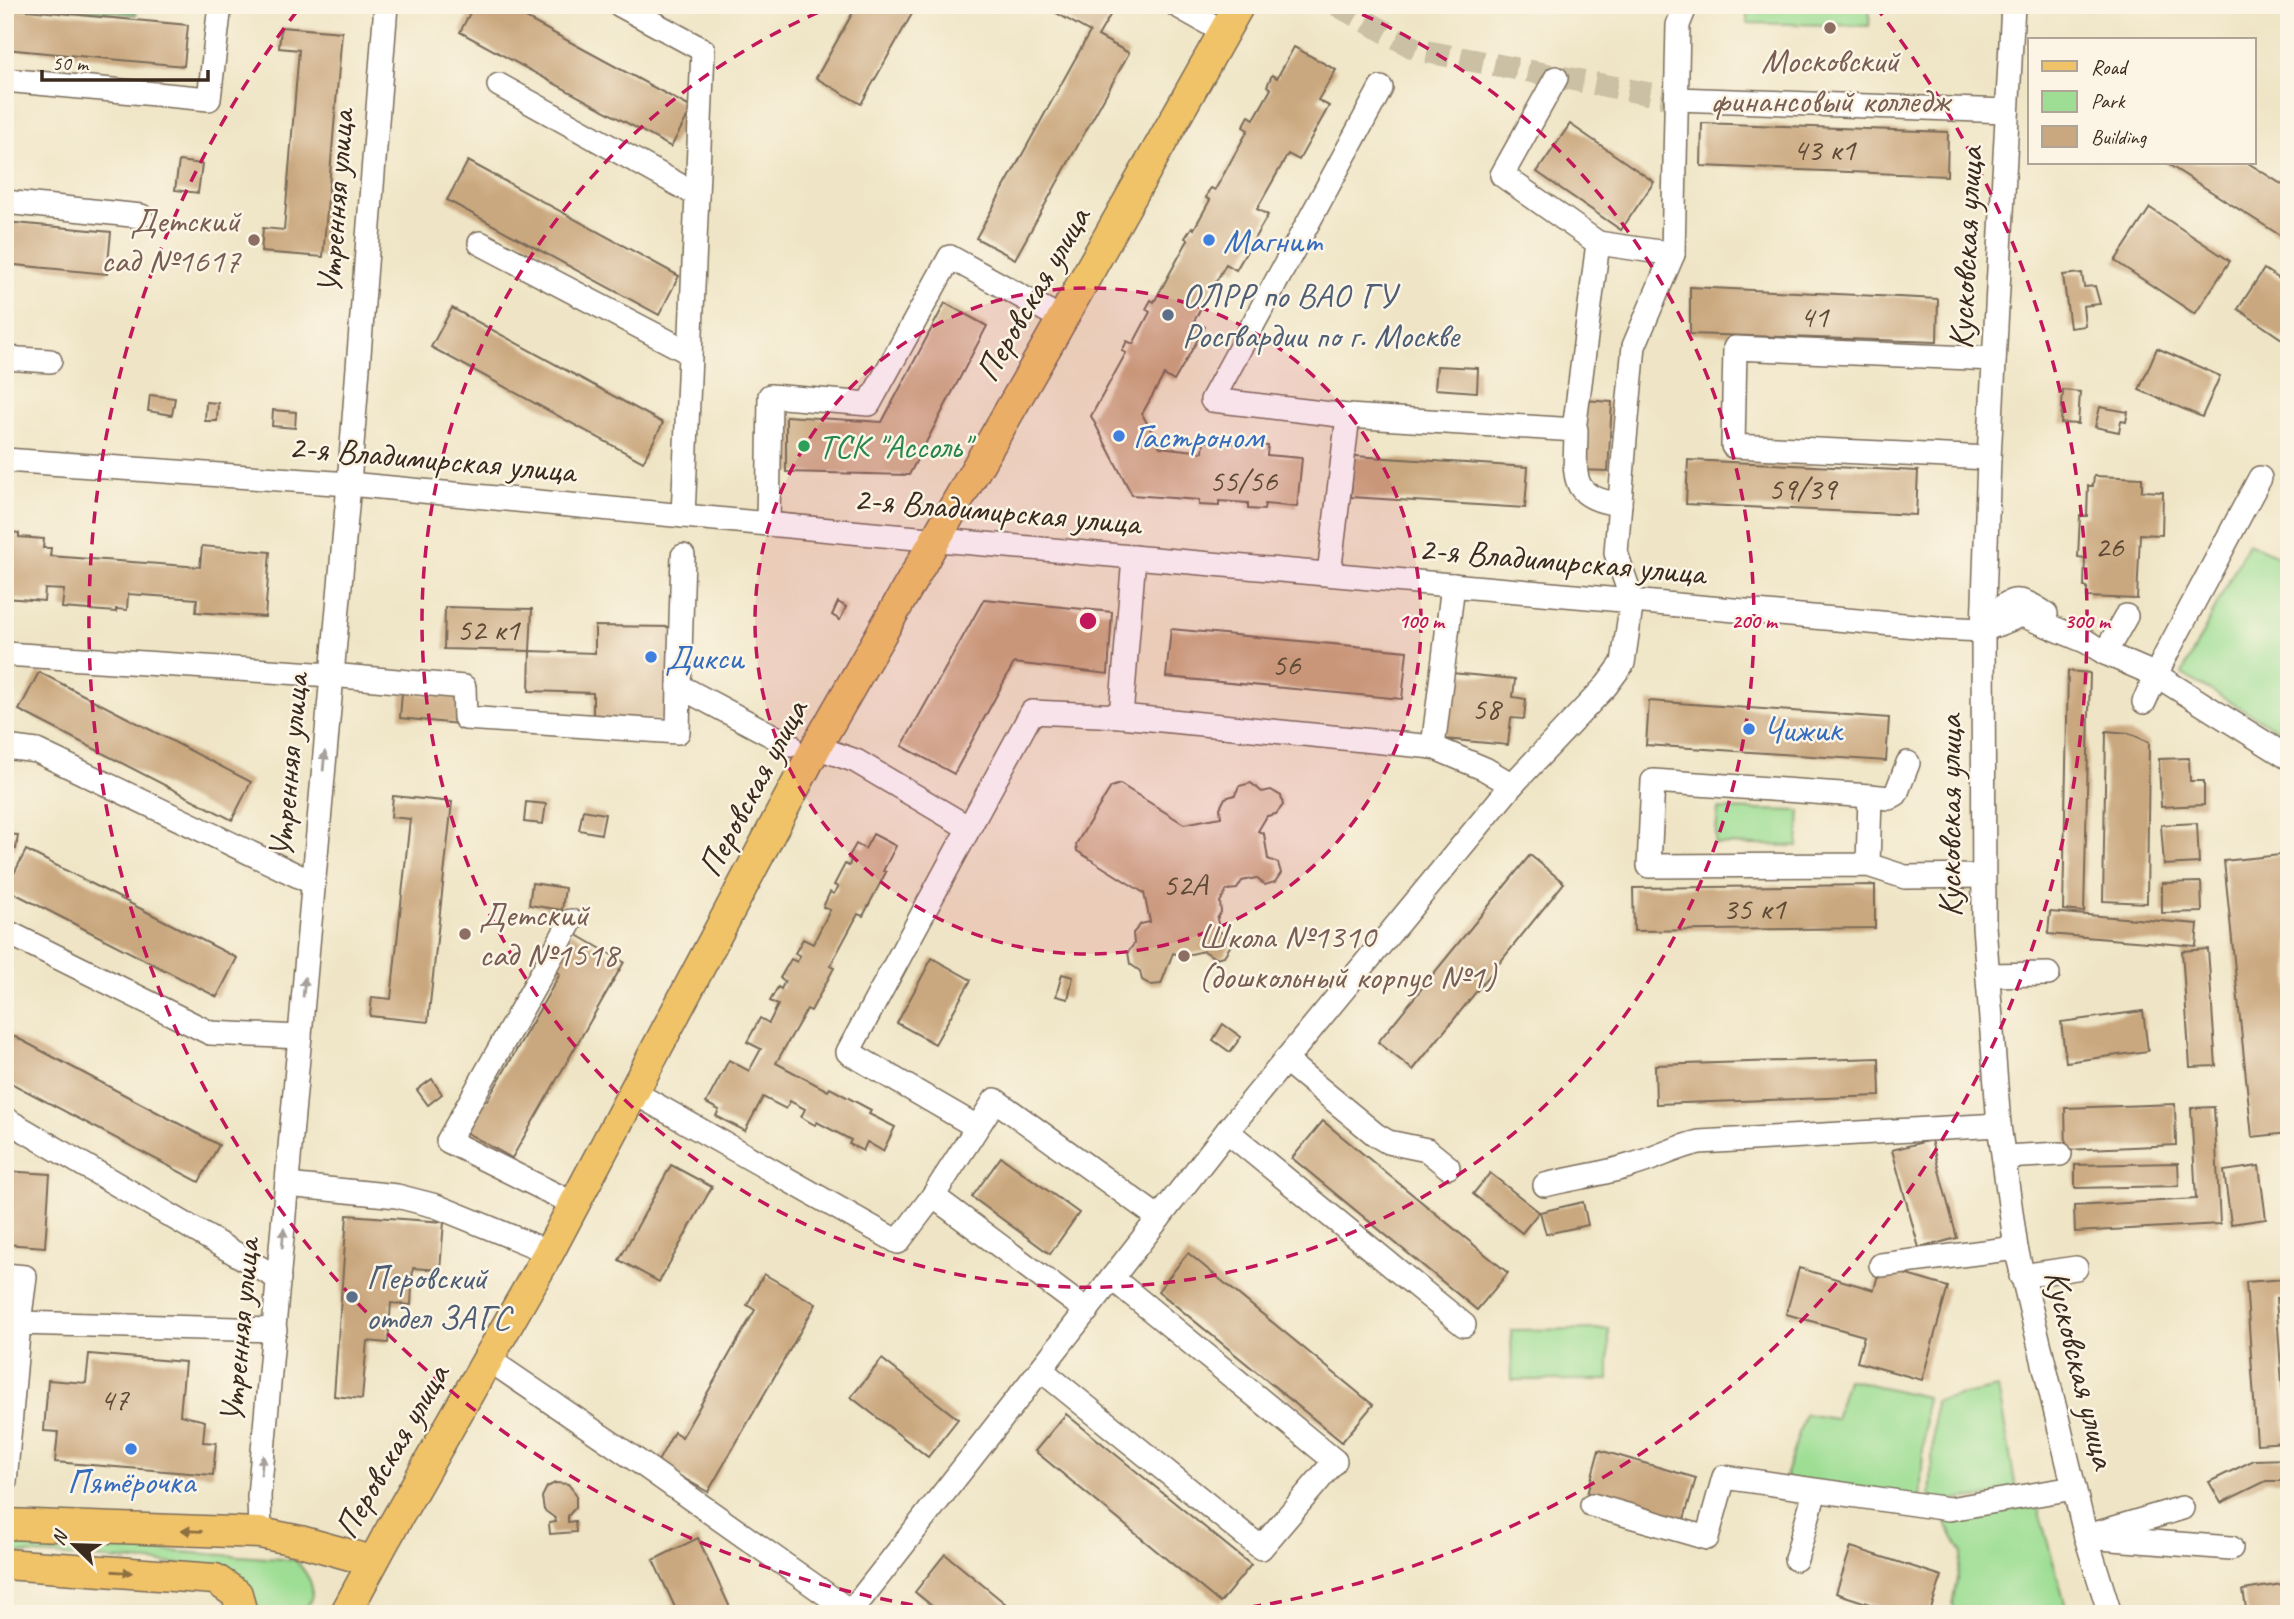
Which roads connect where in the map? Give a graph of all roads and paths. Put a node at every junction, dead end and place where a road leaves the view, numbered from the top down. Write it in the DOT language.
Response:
graph roads {
  1 [pos="220,5"];
  2 [pos="386,5"];
  3 [pos="620,5"];
  4 [pos="1176,5"];
  5 [pos="1239,5"];
  6 [pos="1686,5"];
  7 [pos="2013,5"];
  8 [pos="1224,32"];
  9 [pos="1556,78"];
  10 [pos="5,80"];
  11 [pos="499,85"];
  12 [pos="1381,88"];
  13 [pos="1676,99"];
  14 [pos="2007,111"];
  15 [pos="697,195"];
  16 [pos="5,202"];
  17 [pos="141,216"];
  18 [pos="480,243"];
  19 [pos="1598,243"];
  20 [pos="1673,254"];
  21 [pos="1062,319"];
  22 [pos="690,353"];
  23 [pos="5,358"];
  24 [pos="1994,359"];
  25 [pos="50,361"];
  26 [pos="1348,416"];
  27 [pos="1574,430"];
  28 [pos="1989,458"];
  29 [pos="5,460"];
  30 [pos="2260,478"];
  31 [pos="349,484"];
  32 [pos="1620,504"];
  33 [pos="683,516"];
  34 [pos="768,524"];
  35 [pos="934,540"];
  36 [pos="683,556"];
  37 [pos="1134,557"];
  38 [pos="1329,574"];
  39 [pos="1453,585"];
  40 [pos="1632,600"];
  41 [pos="2126,616"];
  42 [pos="1983,630"];
  43 [pos="2105,653"];
  44 [pos="5,654"];
  45 [pos="331,675"];
  46 [pos="2156,676"];
  47 [pos="679,686"];
  48 [pos="2144,702"];
  49 [pos="1121,716"];
  50 [pos="803,746"];
  51 [pos="5,747"];
  52 [pos="1433,747"];
  53 [pos="2289,758"];
  54 [pos="1908,763"];
  55 [pos="1512,785"];
  56 [pos="1870,796"];
  57 [pos="969,828"];
  58 [pos="1868,865"];
  59 [pos="1983,876"];
  60 [pos="313,883"];
  61 [pos="570,921"];
  62 [pos="5,931"];
  63 [pos="2048,974"];
  64 [pos="1988,975"];
  65 [pos="300,1037"];
  66 [pos="1285,1060"];
  67 [pos="633,1092"];
  68 [pos="5,1119"];
  69 [pos="1998,1125"];
  70 [pos="977,1127"];
  71 [pos="1227,1131"];
  72 [pos="2060,1154"];
  73 [pos="2004,1157"];
  74 [pos="1448,1167"];
  75 [pos="287,1185"];
  76 [pos="1545,1185"];
  77 [pos="933,1196"];
  78 [pos="574,1204"];
  79 [pos="1159,1218"];
  80 [pos="2015,1248"];
  81 [pos="549,1252"];
  82 [pos="1881,1265"];
  83 [pos="2076,1268"];
  84 [pos="5,1275"];
  85 [pos="2021,1276"];
  86 [pos="1112,1278"];
  87 [pos="279,1279"];
  88 [pos="1087,1311"];
  89 [pos="19,1323"];
  90 [pos="1464,1325"];
  91 [pos="275,1330"];
  92 [pos="488,1359"];
  93 [pos="1041,1370"];
  94 [pos="5,1482"];
  95 [pos="2074,1488"];
  96 [pos="1815,1490"];
  97 [pos="1592,1505"];
  98 [pos="2182,1508"];
  99 [pos="5,1524"];
  100 [pos="260,1533"];
  101 [pos="2086,1537"];
  102 [pos="300,1541"];
  103 [pos="2231,1548"];
  104 [pos="1796,1559"];
  105 [pos="372,1561"];
  106 [pos="5,1564"];
  107 [pos="354,1608"];
  108 [pos="851,1613"];
  109 [pos="242,1614"];
  110 [pos="2110,1614"];
  1 -- 10 [label="street"];
  2 -- 31 [label="street, Утренняя улица"];
  3 -- 15 [label="street"];
  4 -- 8 [label="street"];
  5 -- 8 [label="main road, Перовская улица"];
  6 -- 13 [label="street"];
  7 -- 14 [label="street, Кусковская улица"];
  8 -- 21 [label="main road, Перовская улица"];
  9 -- 19 [label="street"];
  11 -- 15 [label="street"];
  12 -- 26 [label="street"];
  13 -- 14 [label="street"];
  13 -- 20 [label="street"];
  14 -- 24 [label="street, Кусковская улица"];
  15 -- 22 [label="street"];
  16 -- 17 [label="street"];
  18 -- 22 [label="street"];
  19 -- 20 [label="street"];
  19 -- 27 [label="street"];
  20 -- 32 [label="street"];
  21 -- 34 [label="street"];
  21 -- 35 [label="main road, Перовская улица"];
  22 -- 33 [label="street"];
  23 -- 25 [label="street"];
  24 -- 28 [label="street, Кусковская улица"];
  24 -- 28 [label="street"];
  26 -- 27 [label="street"];
  26 -- 38 [label="street"];
  27 -- 32 [label="street"];
  28 -- 42 [label="street, Кусковская улица"];
  29 -- 31 [label="street, 2-я Владимирская улица"];
  30 -- 46 [label="street"];
  31 -- 33 [label="street, 2-я Владимирская улица"];
  31 -- 45 [label="street, Утренняя улица"];
  32 -- 40 [label="street"];
  33 -- 34 [label="street, 2-я Владимирская улица"];
  34 -- 35 [label="street, 2-я Владимирская улица"];
  35 -- 37 [label="street, 2-я Владимирская улица"];
  35 -- 50 [label="main road, Перовская улица"];
  36 -- 47 [label="street"];
  37 -- 38 [label="street, 2-я Владимирская улица"];
  37 -- 49 [label="street"];
  38 -- 39 [label="street, 2-я Владимирская улица"];
  39 -- 40 [label="street, 2-я Владимирская улица"];
  39 -- 52 [label="street"];
  40 -- 42 [label="street, 2-я Владимирская улица"];
  40 -- 55 [label="street"];
  41 -- 43 [label="street"];
  42 -- 43 [label="street"];
  42 -- 59 [label="street, Кусковская улица"];
  43 -- 46 [label="street"];
  44 -- 45 [label="street"];
  45 -- 47 [label="street"];
  60 -- 45 [label="street, Утренняя улица, one-way"];
  46 -- 48 [label="street"];
  46 -- 53 [label="street"];
  47 -- 50 [label="street"];
  49 -- 52 [label="street"];
  49 -- 57 [label="street"];
  50 -- 57 [label="street"];
  50 -- 67 [label="main road, Перовская улица"];
  51 -- 60 [label="street"];
  52 -- 55 [label="street"];
  54 -- 56 [label="street"];
  55 -- 66 [label="street"];
  56 -- 58 [label="street"];
  56 -- 58 [label="street"];
  57 -- 70 [label="street"];
  58 -- 59 [label="street"];
  59 -- 64 [label="street, Кусковская улица"];
  65 -- 60 [label="street, Утренняя улица, one-way"];
  61 -- 78 [label="street"];
  62 -- 65 [label="street"];
  63 -- 64 [label="street"];
  64 -- 69 [label="street, Кусковская улица"];
  65 -- 75 [label="street, Утренняя улица"];
  66 -- 71 [label="street"];
  66 -- 74 [label="street"];
  67 -- 77 [label="street"];
  67 -- 78 [label="main road, Перовская улица"];
  68 -- 87 [label="street"];
  69 -- 73 [label="street, Кусковская улица"];
  69 -- 76 [label="street"];
  70 -- 77 [label="street"];
  70 -- 79 [label="street"];
  71 -- 79 [label="street"];
  71 -- 90 [label="street"];
  72 -- 73 [label="street"];
  73 -- 80 [label="street, Кусковская улица"];
  75 -- 81 [label="street"];
  87 -- 75 [label="street, Утренняя улица, one-way"];
  77 -- 88 [label="street"];
  78 -- 81 [label="main road, Перовская улица"];
  79 -- 86 [label="street"];
  80 -- 82 [label="street"];
  80 -- 85 [label="street, Кусковская улица"];
  81 -- 92 [label="main road, Перовская улица"];
  83 -- 85 [label="street"];
  84 -- 89 [label="street"];
  85 -- 95 [label="street, Кусковская улица"];
  86 -- 88 [label="street"];
  86 -- 93 [label="street"];
  87 -- 91 [label="street, Утренняя улица"];
  88 -- 93 [label="street"];
  89 -- 91 [label="street"];
  89 -- 94 [label="street"];
  100 -- 91 [label="street, Утренняя улица, one-way"];
  92 -- 105 [label="main road, Перовская улица"];
  92 -- 108 [label="street"];
  93 -- 108 [label="street"];
  95 -- 96 [label="street"];
  95 -- 101 [label="street, Кусковская улица"];
  96 -- 97 [label="street"];
  96 -- 104 [label="street"];
  98 -- 101 [label="street"];
  100 -- 99 [label="main road, one-way"];
  100 -- 102 [label="main road"];
  101 -- 103 [label="street"];
  101 -- 110 [label="street, Кусковская улица"];
  102 -- 105 [label="main road"];
  102 -- 107 [label="main road"];
  105 -- 107 [label="main road, Перовская улица"];
  106 -- 109 [label="main road, one-way"];
}
